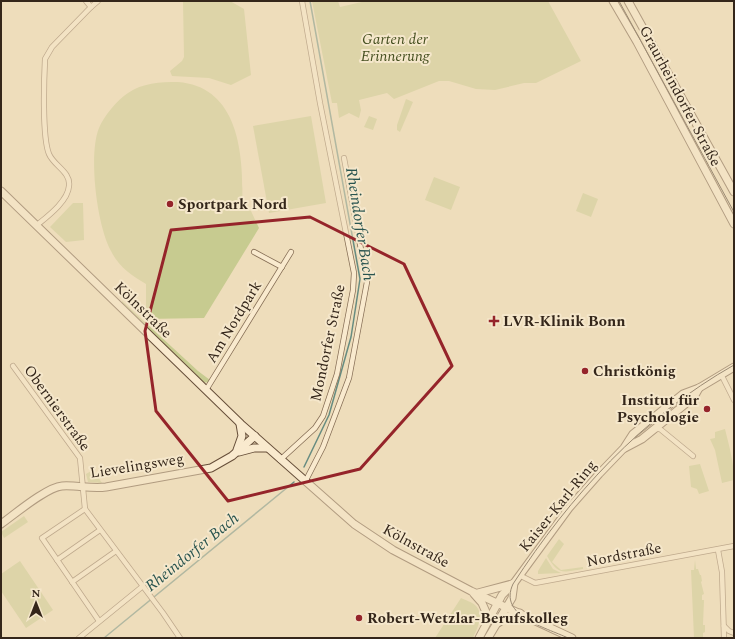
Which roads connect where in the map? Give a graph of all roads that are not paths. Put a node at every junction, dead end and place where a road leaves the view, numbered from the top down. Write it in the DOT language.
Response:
graph roads {
  1 [pos="86,1"];
  2 [pos="98,1"];
  3 [pos="302,1"];
  4 [pos="613,1"];
  5 [pos="628,1"];
  6 [pos="91,7"];
  7 [pos="344,158"];
  8 [pos="1,191"];
  9 [pos="734,192"];
  10 [pos="733,222"];
  11 [pos="37,225"];
  12 [pos="254,252"];
  13 [pos="291,252"];
  14 [pos="282,267"];
  15 [pos="13,366"];
  16 [pos="734,367"];
  17 [pos="721,374"];
  18 [pos="699,388"];
  19 [pos="206,390"];
  20 [pos="734,400"];
  21 [pos="240,423"];
  22 [pos="654,429"];
  23 [pos="255,436"];
  24 [pos="266,448"];
  25 [pos="624,448"];
  26 [pos="237,452"];
  27 [pos="693,456"];
  28 [pos="280,460"];
  29 [pos="305,482"];
  30 [pos="83,488"];
  31 [pos="85,509"];
  32 [pos="1,524"];
  33 [pos="100,530"];
  34 [pos="734,546"];
  35 [pos="718,550"];
  36 [pos="116,551"];
  37 [pos="57,560"];
  38 [pos="520,575"];
  39 [pos="72,582"];
  40 [pos="514,583"];
  41 [pos="143,586"];
  42 [pos="474,592"];
  43 [pos="502,595"];
  44 [pos="498,602"];
  45 [pos="506,606"];
  46 [pos="520,613"];
  47 [pos="500,615"];
  48 [pos="489,619"];
  49 [pos="99,621"];
  50 [pos="495,625"];
  51 [pos="724,626"];
  52 [pos="734,633"];
  53 [pos="79,638"];
  54 [pos="180,638"];
  55 [pos="480,638"];
  56 [pos="488,638"];
  57 [pos="572,638"];
  58 [pos="724,638"];
  1 -- 6 [label="street"];
  2 -- 6 [label="street"];
  3 -- 28 [label="street, Mondorfer Straße"];
  4 -- 10 [label="main road, Graurheindorfer Straße"];
  5 -- 9 [label="main road, Graurheindorfer Straße"];
  6 -- 11 [label="street"];
  7 -- 29 [label="street"];
  8 -- 11 [label="main road, Kölnstraße"];
  11 -- 19 [label="main road, Kölnstraße"];
  12 -- 14 [label="street"];
  13 -- 14 [label="street, Am Nordpark"];
  14 -- 19 [label="street, Am Nordpark"];
  15 -- 30 [label="street, Obernierstraße"];
  16 -- 17 [label="main road, Kaiser-Karl-Ring"];
  17 -- 18 [label="main road, Kaiser-Karl-Ring"];
  17 -- 20 [label="street"];
  18 -- 22 [label="main road, Kaiser-Karl-Ring"];
  18 -- 25 [label="main road, Kaiser-Karl-Ring"];
  19 -- 21 [label="main road, Kölnstraße"];
  21 -- 23 [label="main road, Kölnstraße"];
  21 -- 26 [label="main road"];
  22 -- 25 [label="main road, Kaiser-Karl-Ring"];
  22 -- 27 [label="street"];
  23 -- 24 [label="main road, Kölnstraße"];
  23 -- 26 [label="main road, Lievelingsweg"];
  24 -- 26 [label="main road"];
  24 -- 28 [label="main road, Kölnstraße"];
  25 -- 38 [label="main road, Kaiser-Karl-Ring"];
  26 -- 30 [label="main road, Lievelingsweg"];
  28 -- 29 [label="main road, Kölnstraße"];
  29 -- 42 [label="main road, Kölnstraße"];
  30 -- 31 [label="street, Obernierstraße"];
  30 -- 32 [label="main road, Lievelingsweg"];
  31 -- 33 [label="street"];
  31 -- 37 [label="street"];
  33 -- 36 [label="street"];
  33 -- 37 [label="street"];
  34 -- 35 [label="street, Nordstraße"];
  35 -- 38 [label="street, Nordstraße"];
  35 -- 51 [label="street"];
  36 -- 39 [label="street"];
  36 -- 41 [label="street"];
  37 -- 39 [label="street"];
  38 -- 40 [label="main road, Kaiser-Karl-Ring"];
  39 -- 49 [label="street"];
  40 -- 42 [label="main road"];
  40 -- 43 [label="main road, Kaiser-Karl-Ring"];
  40 -- 45 [label="main road, Kaiser-Karl-Ring"];
  41 -- 49 [label="street"];
  41 -- 54 [label="street"];
  42 -- 44 [label="main road, Kölnstraße"];
  42 -- 48 [label="main road"];
  43 -- 44 [label="main road, Kaiser-Karl-Ring"];
  43 -- 45 [label="main road"];
  44 -- 45 [label="main road, Kölnstraße"];
  44 -- 47 [label="main road"];
  44 -- 48 [label="main road, Kaiser-Karl-Ring"];
  45 -- 46 [label="main road, Kölnstraße"];
  45 -- 47 [label="main road, Kaiser-Karl-Ring"];
  46 -- 50 [label="main road"];
  46 -- 57 [label="main road, Kölnstraße"];
  47 -- 50 [label="main road, Kaiser-Karl-Ring"];
  48 -- 55 [label="main road, Kaiser-Karl-Ring"];
  49 -- 53 [label="street"];
  50 -- 56 [label="main road, Kaiser-Karl-Ring"];
  51 -- 52 [label="street"];
  51 -- 58 [label="street"];
}
